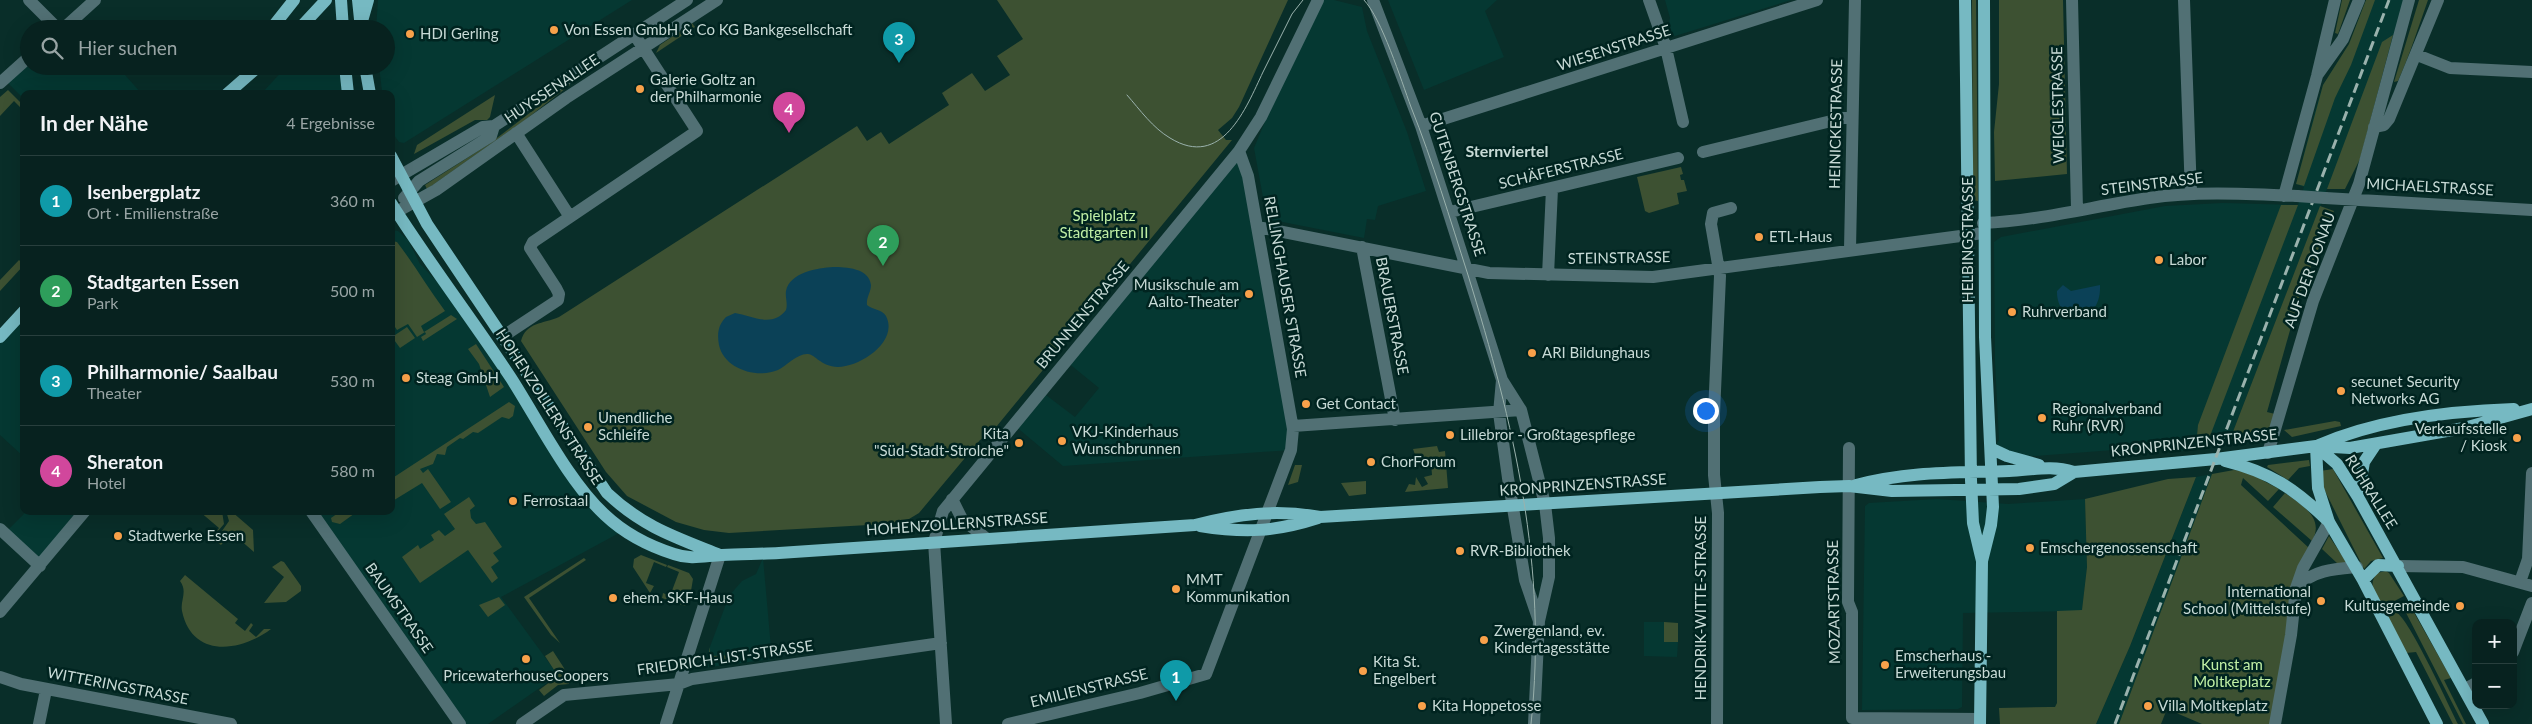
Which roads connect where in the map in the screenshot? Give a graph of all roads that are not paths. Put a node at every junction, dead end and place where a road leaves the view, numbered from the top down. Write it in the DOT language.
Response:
graph roads {
  1 [pos="29,0"];
  2 [pos="95,0"];
  3 [pos="294,0"];
  4 [pos="326,0"];
  5 [pos="341,0"];
  6 [pos="358,0"];
  7 [pos="368,0"];
  8 [pos="687,0"];
  9 [pos="717,0"];
  10 [pos="1318,0"];
  11 [pos="1373,0"];
  12 [pos="1649,0"];
  13 [pos="1817,0"];
  14 [pos="1855,0"];
  15 [pos="1965,0"];
  16 [pos="1984,0"];
  17 [pos="2072,0"];
  18 [pos="2184,0"];
  19 [pos="2334,0"];
  20 [pos="2359,0"];
  21 [pos="2409,0"];
  22 [pos="2438,0"];
  23 [pos="49,20"];
  24 [pos="73,20"];
  25 [pos="278,20"];
  26 [pos="307,20"];
  27 [pos="342,20"];
  28 [pos="359,20"];
  29 [pos="362,20"];
  30 [pos="634,34"];
  31 [pos="642,48"];
  32 [pos="1666,48"];
  33 [pos="2417,55"];
  34 [pos="20,66"];
  35 [pos="2532,72"];
  36 [pos="238,75"];
  37 [pos="248,75"];
  38 [pos="346,75"];
  39 [pos="367,75"];
  40 [pos="2317,76"];
  41 [pos="0,83"];
  42 [pos="228,90"];
  43 [pos="230,90"];
  44 [pos="348,90"];
  45 [pos="369,90"];
  46 [pos="1852,116"];
  47 [pos="1683,122"];
  48 [pos="494,126"];
  49 [pos="1422,126"];
  50 [pos="2374,127"];
  51 [pos="516,133"];
  52 [pos="1239,151"];
  53 [pos="1703,152"];
  54 [pos="1678,158"];
  55 [pos="395,159"];
  56 [pos="396,178"];
  57 [pos="1552,189"];
  58 [pos="2191,194"];
  59 [pos="2284,196"];
  60 [pos="2325,198"];
  61 [pos="2354,199"];
  62 [pos="401,204"];
  63 [pos="1731,208"];
  64 [pos="2077,209"];
  65 [pos="2532,210"];
  66 [pos="1450,212"];
  67 [pos="570,217"];
  68 [pos="1258,226"];
  69 [pos="1983,228"];
  70 [pos="1969,234"];
  71 [pos="1362,248"];
  72 [pos="1850,249"];
  73 [pos="1719,267"];
  74 [pos="1469,270"];
  75 [pos="1548,274"];
  76 [pos="20,315"];
  77 [pos="0,337"];
  78 [pos="502,337"];
  79 [pos="1502,380"];
  80 [pos="2532,408"];
  81 [pos="1521,410"];
  82 [pos="1499,413"];
  83 [pos="1395,420"];
  84 [pos="1293,426"];
  85 [pos="2376,444"];
  86 [pos="2316,446"];
  87 [pos="1849,448"];
  88 [pos="1992,449"];
  89 [pos="2268,453"];
  90 [pos="2216,459"];
  91 [pos="2044,467"];
  92 [pos="2074,472"];
  93 [pos="2532,473"];
  94 [pos="1971,480"];
  95 [pos="1993,480"];
  96 [pos="1848,486"];
  97 [pos="1716,493"];
  98 [pos="2358,497"];
  99 [pos="952,499"];
  100 [pos="1545,504"];
  101 [pos="1513,506"];
  102 [pos="1266,513"];
  103 [pos="82,515"];
  104 [pos="314,515"];
  105 [pos="1320,517"];
  106 [pos="2329,522"];
  107 [pos="1196,525"];
  108 [pos="0,529"];
  109 [pos="1259,530"];
  110 [pos="987,539"];
  111 [pos="934,542"];
  112 [pos="720,555"];
  113 [pos="1982,561"];
  114 [pos="40,566"];
  115 [pos="2398,566"];
  116 [pos="2357,567"];
  117 [pos="2363,580"];
  118 [pos="2526,584"];
  119 [pos="2296,588"];
  120 [pos="2532,604"];
  121 [pos="0,612"];
  122 [pos="1539,621"];
  123 [pos="2517,642"];
  124 [pos="941,643"];
  125 [pos="1206,674"];
  126 [pos="0,676"];
  127 [pos="679,684"];
  128 [pos="2470,686"];
  129 [pos="46,690"];
  130 [pos="1980,722"];
  131 [pos="39,724"];
  132 [pos="230,724"];
  133 [pos="460,724"];
  134 [pos="522,724"];
  135 [pos="666,724"];
  136 [pos="946,724"];
  137 [pos="1008,724"];
  138 [pos="1534,724"];
  139 [pos="1717,724"];
  140 [pos="2274,724"];
  141 [pos="2437,724"];
  142 [pos="2483,724"];
  1 -- 23 [label="street"];
  2 -- 24 [label="street"];
  3 -- 25 [label="main road"];
  4 -- 26 [label="main road"];
  5 -- 27 [label="main road"];
  6 -- 28 [label="main road"];
  7 -- 29 [label="main road"];
  8 -- 30 [label="street, HUYSSENALLEE"];
  9 -- 31 [label="street, HUYSSENALLEE"];
  10 -- 52 [label="street"];
  11 -- 49 [label="street, GUTENBERGSTRASSE"];
  12 -- 32 [label="street"];
  13 -- 32 [label="street, WIESENSTRASSE"];
  14 -- 46 [label="street, HEINICKESTRASSE"];
  15 -- 70 [label="main road, HELBINGSTRASSE"];
  16 -- 69 [label="main road, HELBINGSTRASSE"];
  17 -- 64 [label="street, WEIGLESTRASSE"];
  18 -- 58 [label="street"];
  19 -- 40 [label="street"];
  20 -- 40 [label="street"];
  21 -- 50 [label="street, AUF DER DONAU"];
  22 -- 33 [label="street"];
  30 -- 31 [label="street"];
  30 -- 48 [label="street, HUYSSENALLEE"];
  31 -- 51 [label="street, HUYSSENALLEE"];
  31 -- 67 [label="street"];
  32 -- 47 [label="street"];
  32 -- 49 [label="street, WIESENSTRASSE"];
  33 -- 35 [label="street"];
  33 -- 50 [label="street"];
  34 -- 41 [label="street"];
  36 -- 42 [label="main road"];
  37 -- 43 [label="main road"];
  38 -- 44 [label="main road"];
  39 -- 45 [label="main road"];
  40 -- 59 [label="street"];
  46 -- 53 [label="street"];
  46 -- 72 [label="street, HEINICKESTRASSE"];
  48 -- 55 [label="street, HUYSSENALLEE"];
  48 -- 56 [label="street, HUYSSENALLEE"];
  48 -- 62 [label="street, HUYSSENALLEE"];
  49 -- 66 [label="street, GUTENBERGSTRASSE"];
  50 -- 61 [label="street, AUF DER DONAU"];
  51 -- 62 [label="street, HUYSSENALLEE"];
  51 -- 67 [label="street"];
  52 -- 68 [label="street, RELLINGHAUSER STRASSE"];
  52 -- 99 [label="street, BRUNNENSTRASSE"];
  54 -- 57 [label="street, SCHÄFERSTRASSE"];
  56 -- 62 [label="main road"];
  57 -- 66 [label="street, SCHÄFERSTRASSE"];
  57 -- 75 [label="street"];
  58 -- 59 [label="street, STEINSTRASSE"];
  58 -- 64 [label="street, STEINSTRASSE"];
  59 -- 60 [label="street, STEINSTRASSE, bridge"];
  60 -- 61 [label="street, MICHAELSTRASSE"];
  61 -- 65 [label="street, MICHAELSTRASSE"];
  61 -- 89 [label="street, AUF DER DONAU"];
  62 -- 78 [label="main road, HOHENZOLLERNSTRASSE"];
  62 -- 112 [label="main road, HOHENZOLLERNSTRASSE"];
  63 -- 73 [label="street, HENDRIK-WITTE-STRASSE"];
  64 -- 69 [label="street, STEINSTRASSE"];
  66 -- 74 [label="street, GUTENBERGSTRASSE"];
  67 -- 78 [label="street"];
  68 -- 71 [label="street, STEINSTRASSE"];
  68 -- 84 [label="street, RELLINGHAUSER STRASSE"];
  69 -- 70 [label="street, STEINSTRASSE"];
  69 -- 88 [label="main road, HELBINGSTRASSE"];
  70 -- 72 [label="street, STEINSTRASSE"];
  70 -- 94 [label="main road, HELBINGSTRASSE"];
  71 -- 74 [label="street, STEINSTRASSE"];
  71 -- 83 [label="street, BRAUERSTRASSE"];
  72 -- 73 [label="street, STEINSTRASSE"];
  73 -- 75 [label="street, STEINSTRASSE"];
  73 -- 97 [label="street, HENDRIK-WITTE-STRASSE"];
  74 -- 75 [label="street, STEINSTRASSE"];
  74 -- 79 [label="street, GUTENBERGSTRASSE"];
  76 -- 77 [label="main road"];
  78 -- 112 [label="main road, HOHENZOLLERNSTRASSE"];
  79 -- 81 [label="street, GUTENBERGSTRASSE"];
  79 -- 82 [label="street, GUTENBERGSTRASSE"];
  80 -- 85 [label="main road"];
  80 -- 86 [label="main road"];
  81 -- 82 [label="street"];
  81 -- 100 [label="street, GUTENBERGSTRASSE"];
  82 -- 83 [label="street"];
  82 -- 101 [label="street, GUTENBERGSTRASSE"];
  83 -- 84 [label="street"];
  84 -- 102 [label="street, RELLINGHAUSER STRASSE"];
  85 -- 86 [label="main road"];
  85 -- 98 [label="main road"];
  86 -- 89 [label="main road, KRONPRINZENSTRASSE"];
  86 -- 98 [label="main road, RUHRALLEE"];
  86 -- 106 [label="main road"];
  87 -- 96 [label="street"];
  88 -- 91 [label="main road"];
  88 -- 95 [label="main road, HELBINGSTRASSE"];
  89 -- 90 [label="main road, KRONPRINZENSTRASSE"];
  90 -- 92 [label="main road, KRONPRINZENSTRASSE"];
  90 -- 106 [label="main road"];
  91 -- 92 [label="main road, KRONPRINZENSTRASSE"];
  91 -- 95 [label="main road, KRONPRINZENSTRASSE"];
  92 -- 95 [label="main road, KRONPRINZENSTRASSE"];
  93 -- 118 [label="street"];
  94 -- 95 [label="main road, KRONPRINZENSTRASSE"];
  94 -- 95 [label="main road, KRONPRINZENSTRASSE"];
  94 -- 96 [label="main road, KRONPRINZENSTRASSE"];
  94 -- 96 [label="main road, KRONPRINZENSTRASSE"];
  94 -- 113 [label="main road, HELBINGSTRASSE"];
  95 -- 113 [label="main road, HELBINGSTRASSE"];
  96 -- 97 [label="main road, KRONPRINZENSTRASSE"];
  96 -- 130 [label="street, MOZARTSTRASSE"];
  97 -- 100 [label="main road, KRONPRINZENSTRASSE"];
  97 -- 139 [label="street, HENDRIK-WITTE-STRASSE"];
  98 -- 115 [label="main road, RUHRALLEE"];
  99 -- 110 [label="street"];
  99 -- 111 [label="street, BRUNNENSTRASSE"];
  100 -- 101 [label="main road, KRONPRINZENSTRASSE"];
  100 -- 122 [label="street, GUTENBERGSTRASSE"];
  101 -- 105 [label="main road, KRONPRINZENSTRASSE"];
  101 -- 122 [label="street, GUTENBERGSTRASSE"];
  102 -- 105 [label="main road, KRONPRINZENSTRASSE"];
  102 -- 107 [label="main road, HOHENZOLLERNSTRASSE"];
  102 -- 109 [label="street, RELLINGHAUSER STRASSE"];
  103 -- 114 [label="street"];
  104 -- 133 [label="street, BAUMSTRASSE"];
  105 -- 109 [label="main road, KRONPRINZENSTRASSE"];
  106 -- 116 [label="main road"];
  106 -- 119 [label="street"];
  107 -- 109 [label="main road, HOHENZOLLERNSTRASSE"];
  107 -- 110 [label="main road, HOHENZOLLERNSTRASSE"];
  108 -- 114 [label="street"];
  109 -- 125 [label="street, RELLINGHAUSER STRASSE"];
  110 -- 111 [label="main road, HOHENZOLLERNSTRASSE"];
  111 -- 112 [label="main road, HOHENZOLLERNSTRASSE"];
  111 -- 124 [label="street, BRUNNENSTRASSE"];
  112 -- 127 [label="street"];
  113 -- 130 [label="main road"];
  114 -- 121 [label="street"];
  115 -- 117 [label="main road"];
  115 -- 118 [label="street"];
  115 -- 128 [label="main road, RUHRALLEE"];
  116 -- 117 [label="main road"];
  116 -- 119 [label="street"];
  117 -- 141 [label="main road"];
  119 -- 140 [label="street"];
  120 -- 123 [label="street"];
  122 -- 138 [label="street, GUTENBERGSTRASSE"];
  124 -- 127 [label="street, FRIEDRICH-LIST-STRASSE"];
  124 -- 136 [label="street, BRUNNENSTRASSE"];
  125 -- 137 [label="street, EMILIENSTRASSE"];
  126 -- 129 [label="street, WITTERINGSTRASSE"];
  127 -- 134 [label="street, FRIEDRICH-LIST-STRASSE"];
  127 -- 135 [label="street"];
  128 -- 142 [label="main road, RUHRALLEE"];
  129 -- 131 [label="street"];
  129 -- 132 [label="street, WITTERINGSTRASSE"];
}
